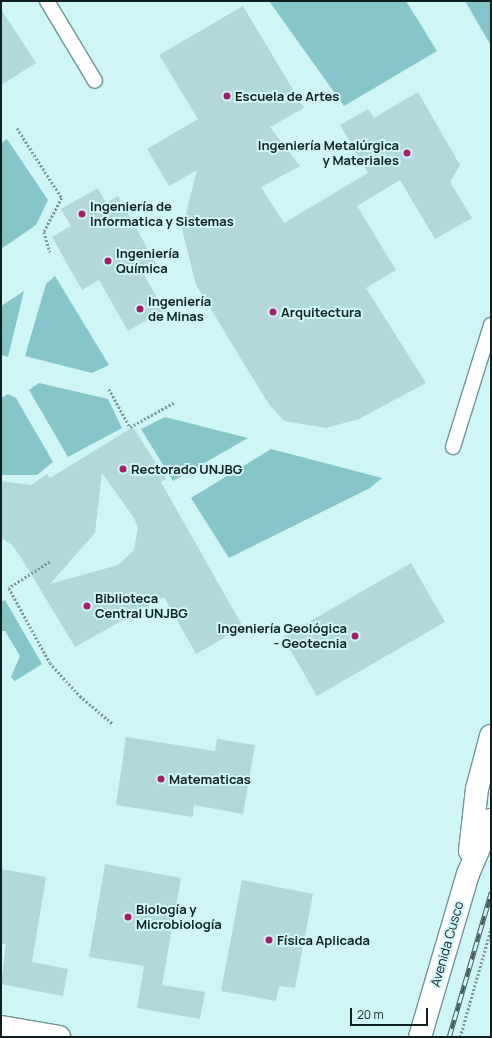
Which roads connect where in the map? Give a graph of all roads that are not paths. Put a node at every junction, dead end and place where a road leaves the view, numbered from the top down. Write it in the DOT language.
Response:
graph roads {
  1 [pos="46,1"];
  2 [pos="95,81"];
  3 [pos="491,325"];
  4 [pos="453,447"];
  5 [pos="491,736"];
  6 [pos="491,820"];
  7 [pos="468,874"];
  8 [pos="1,1027"];
  9 [pos="59,1037"];
  10 [pos="420,1037"];
  1 -- 2 [label="lane"];
  3 -- 4 [label="lane"];
  5 -- 7 [label="main road, Avenida Cusco"];
  6 -- 7 [label="main road, Avenida Cusco"];
  7 -- 10 [label="main road, Avenida Cusco"];
  8 -- 9 [label="main road"];
}
